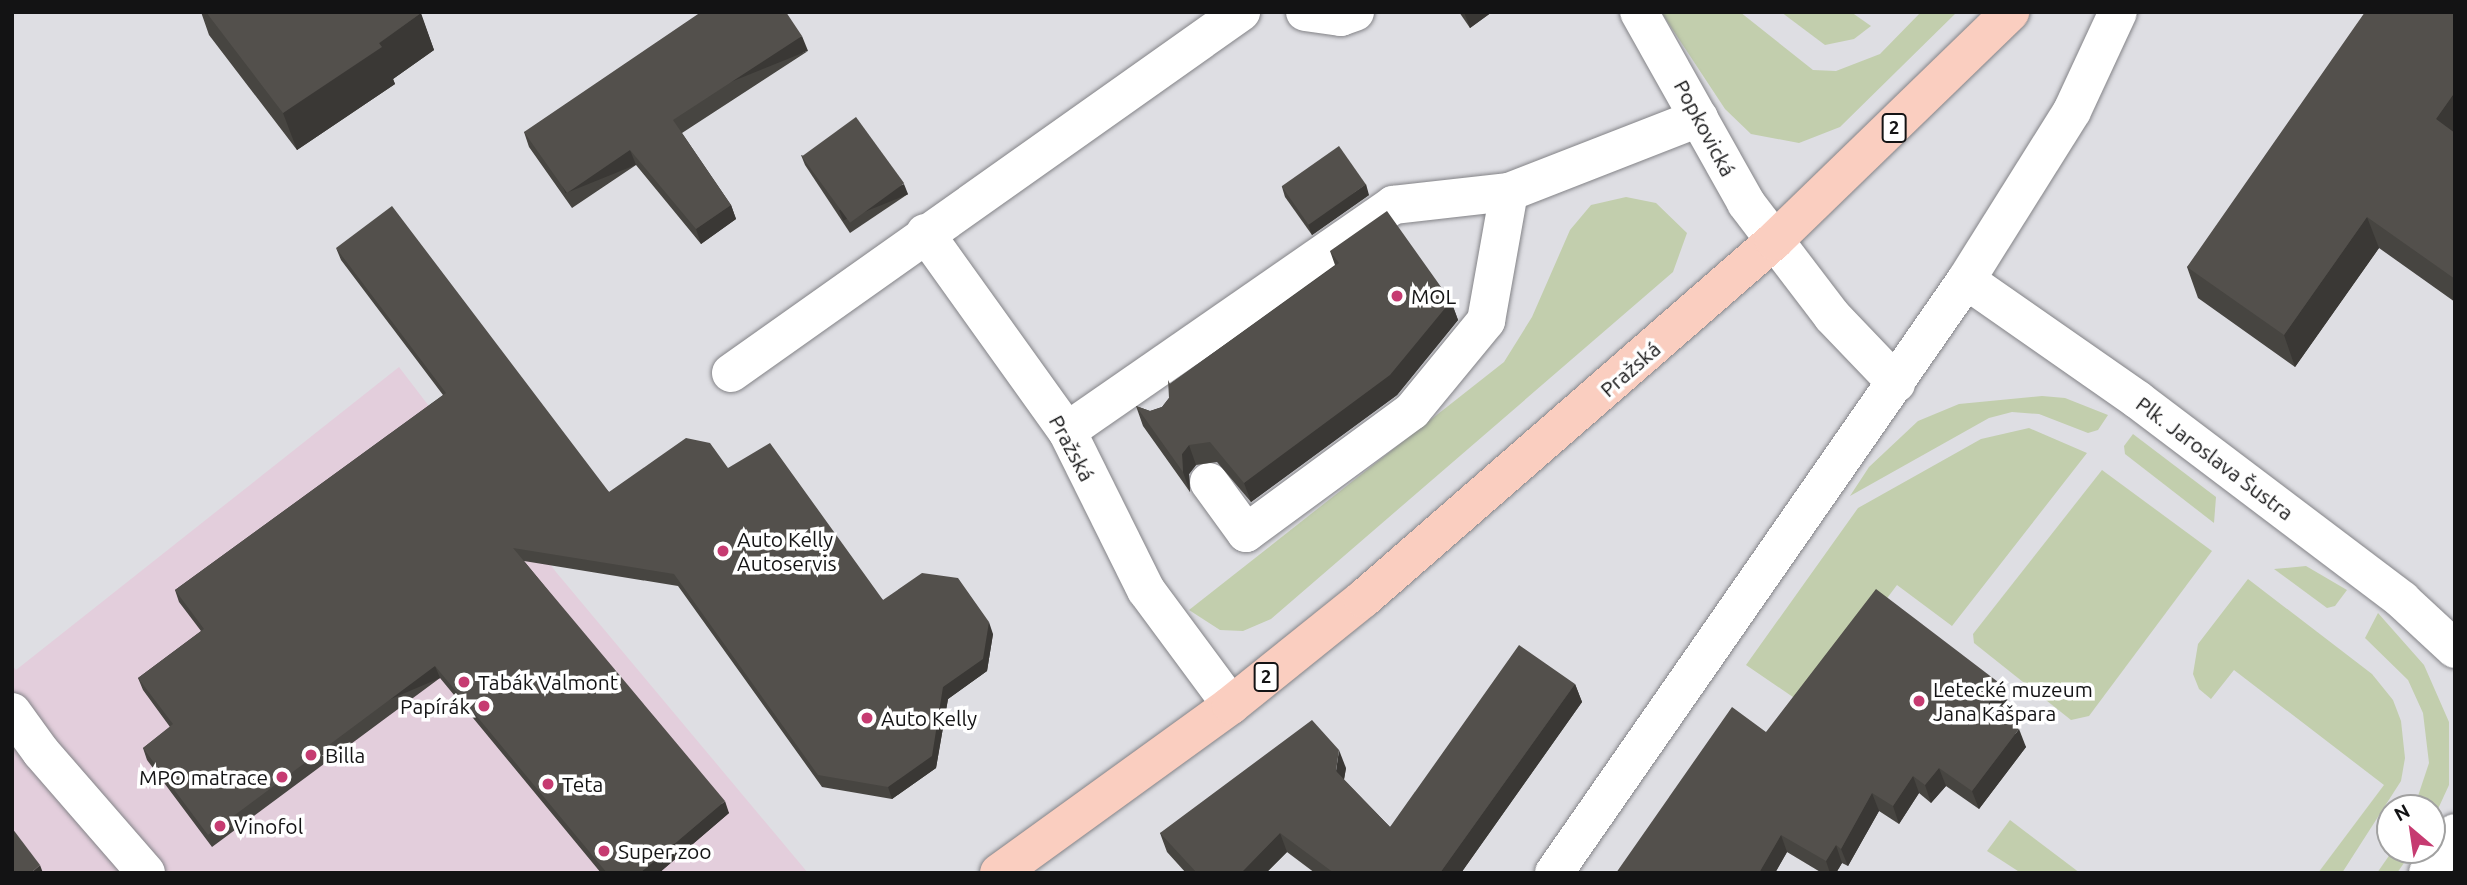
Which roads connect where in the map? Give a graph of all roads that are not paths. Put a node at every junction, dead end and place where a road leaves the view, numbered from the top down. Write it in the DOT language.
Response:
graph roads {
  1 [pos="1241,12"];
  2 [pos="1305,12"];
  3 [pos="1354,12"];
  4 [pos="1639,12"];
  5 [pos="2010,12"];
  6 [pos="2118,12"];
  7 [pos="1699,118"];
  8 [pos="1509,192"];
  9 [pos="925,233"];
  10 [pos="1774,241"];
  11 [pos="1966,280"];
  12 [pos="731,373"];
  13 [pos="1896,383"];
  14 [pos="1067,431"];
  15 [pos="1209,482"];
  16 [pos="2455,649"];
  17 [pos="1231,705"];
  18 [pos="12,712"];
  19 [pos="2455,833"];
  20 [pos="146,873"];
  21 [pos="999,873"];
  22 [pos="1554,873"];
  23 [pos="2428,873"];
  1 -- 9 [label="street"];
  2 -- 3 [label="street"];
  4 -- 7 [label="street, Popkovická"];
  5 -- 10 [label="main road, Pražská / 2"];
  6 -- 11 [label="street"];
  7 -- 8 [label="street"];
  7 -- 10 [label="street, Popkovická"];
  8 -- 14 [label="street"];
  8 -- 15 [label="street"];
  9 -- 12 [label="street"];
  9 -- 14 [label="street, Pražská"];
  10 -- 13 [label="street, Popkovická"];
  10 -- 17 [label="main road, Pražská / 2"];
  11 -- 13 [label="street"];
  11 -- 16 [label="street, Plk. Jaroslava Šustra"];
  13 -- 22 [label="street"];
  14 -- 17 [label="street, Pražská"];
  17 -- 21 [label="main road, Pražská / 2"];
  18 -- 20 [label="street"];
  19 -- 23 [label="street"];
}
